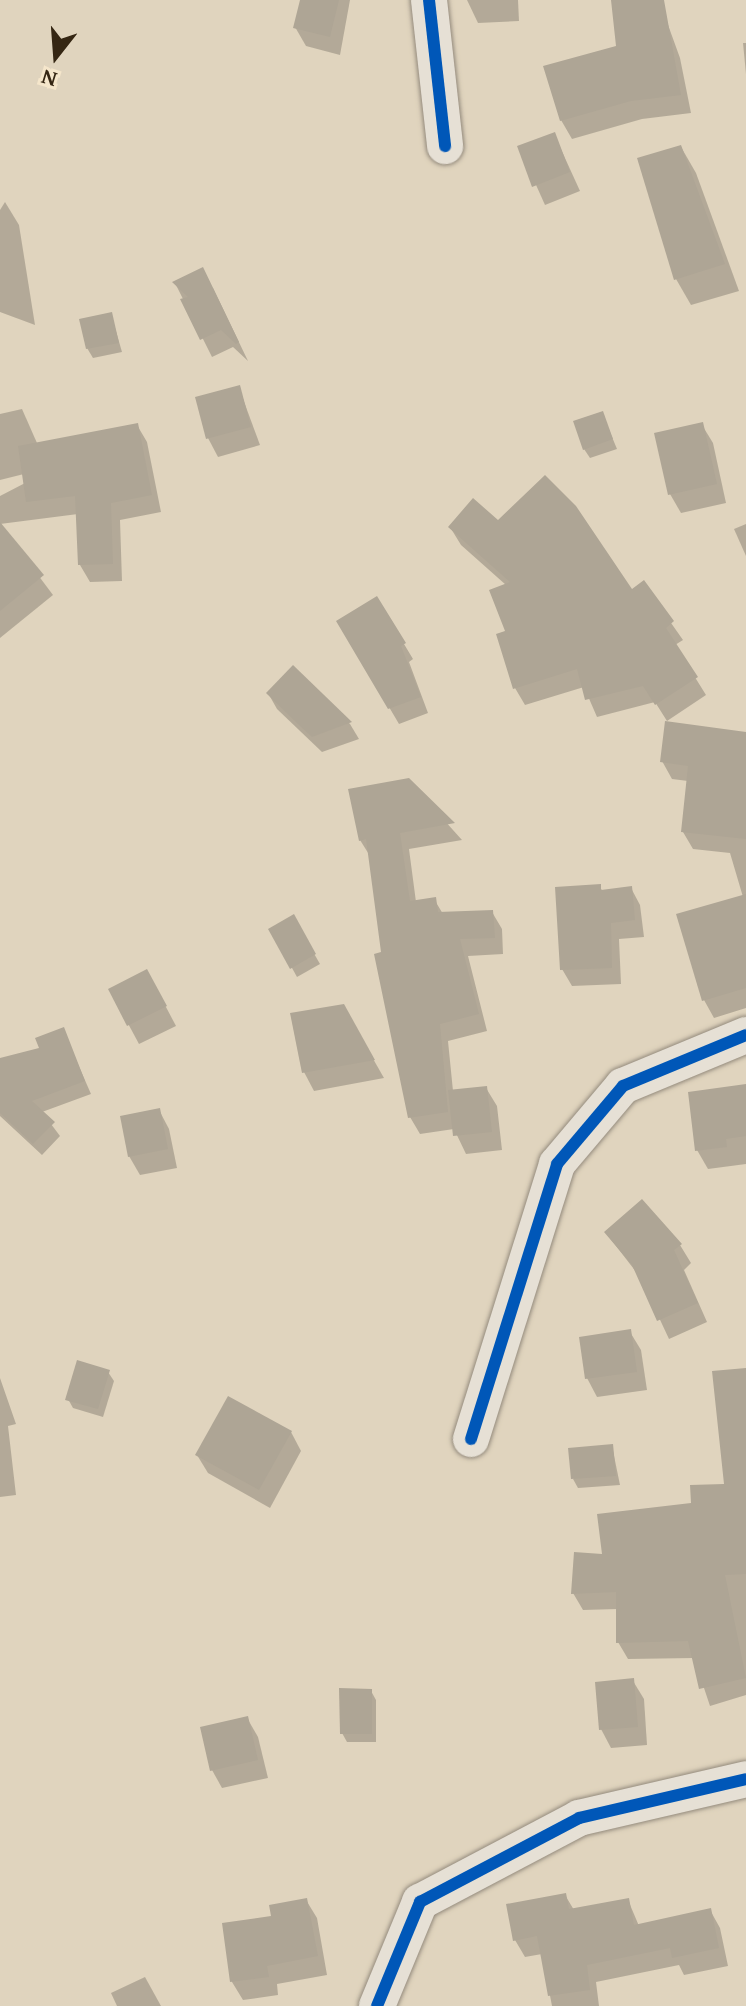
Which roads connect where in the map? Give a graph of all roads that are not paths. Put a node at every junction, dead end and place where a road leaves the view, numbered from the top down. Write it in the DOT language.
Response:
graph roads {
  1 [pos="429,0"];
  2 [pos="445,146"];
  3 [pos="746,1035"];
  4 [pos="471,1439"];
  5 [pos="746,1779"];
  6 [pos="377,2006"];
  1 -- 2 [label="street"];
  3 -- 4 [label="street"];
  5 -- 6 [label="street"];
}
